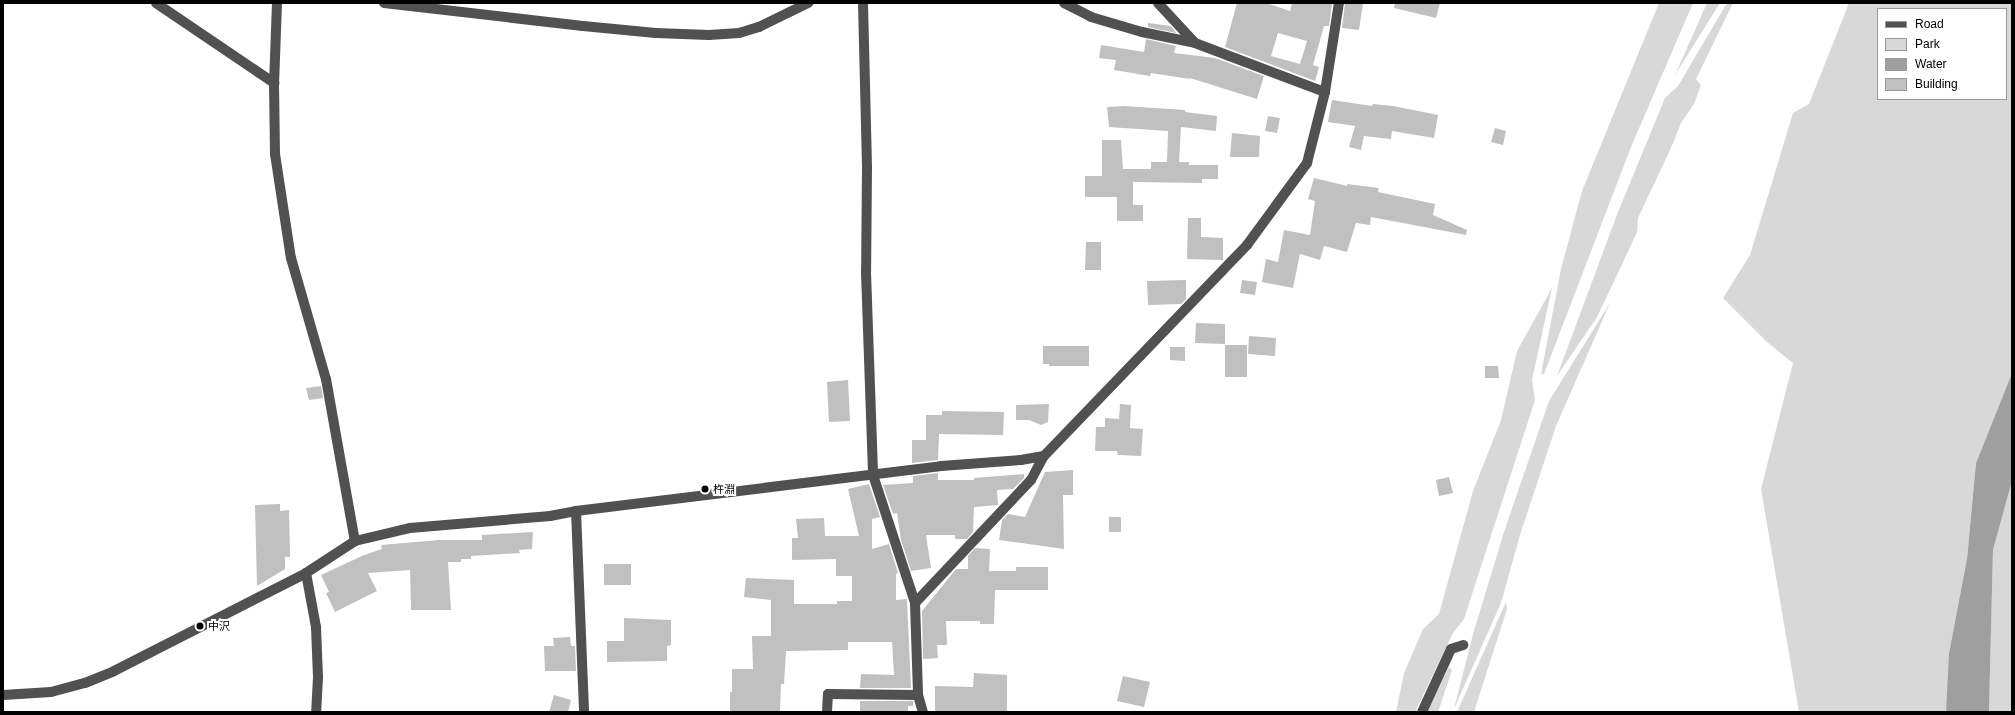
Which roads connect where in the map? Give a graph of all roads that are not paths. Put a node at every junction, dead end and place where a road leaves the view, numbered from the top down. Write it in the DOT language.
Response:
graph roads {
  1 [pos="156,3"];
  2 [pos="277,3"];
  3 [pos="384,3"];
  4 [pos="808,3"];
  5 [pos="863,3"];
  6 [pos="1064,3"];
  7 [pos="1158,3"];
  8 [pos="1339,3"];
  9 [pos="1195,43"];
  10 [pos="274,83"];
  11 [pos="1325,92"];
  12 [pos="1044,456"];
  13 [pos="873,475"];
  14 [pos="576,511"];
  15 [pos="354,540"];
  16 [pos="306,572"];
  17 [pos="915,603"];
  18 [pos="1463,645"];
  19 [pos="3,695"];
  20 [pos="918,695"];
  21 [pos="316,712"];
  22 [pos="584,712"];
  23 [pos="827,712"];
  24 [pos="923,712"];
  25 [pos="1422,712"];
  1 -- 10 [label="street"];
  2 -- 10 [label="street"];
  3 -- 4 [label="street"];
  5 -- 13 [label="street"];
  6 -- 9 [label="street"];
  7 -- 9 [label="street"];
  8 -- 11 [label="street"];
  9 -- 11 [label="street"];
  10 -- 15 [label="street"];
  11 -- 12 [label="street"];
  12 -- 13 [label="street"];
  12 -- 17 [label="street"];
  13 -- 14 [label="street"];
  13 -- 17 [label="street"];
  14 -- 15 [label="street"];
  14 -- 22 [label="street"];
  15 -- 16 [label="street"];
  16 -- 19 [label="street"];
  16 -- 21 [label="street"];
  17 -- 20 [label="street"];
  18 -- 25 [label="street"];
  20 -- 23 [label="street"];
  20 -- 24 [label="street"];
}
